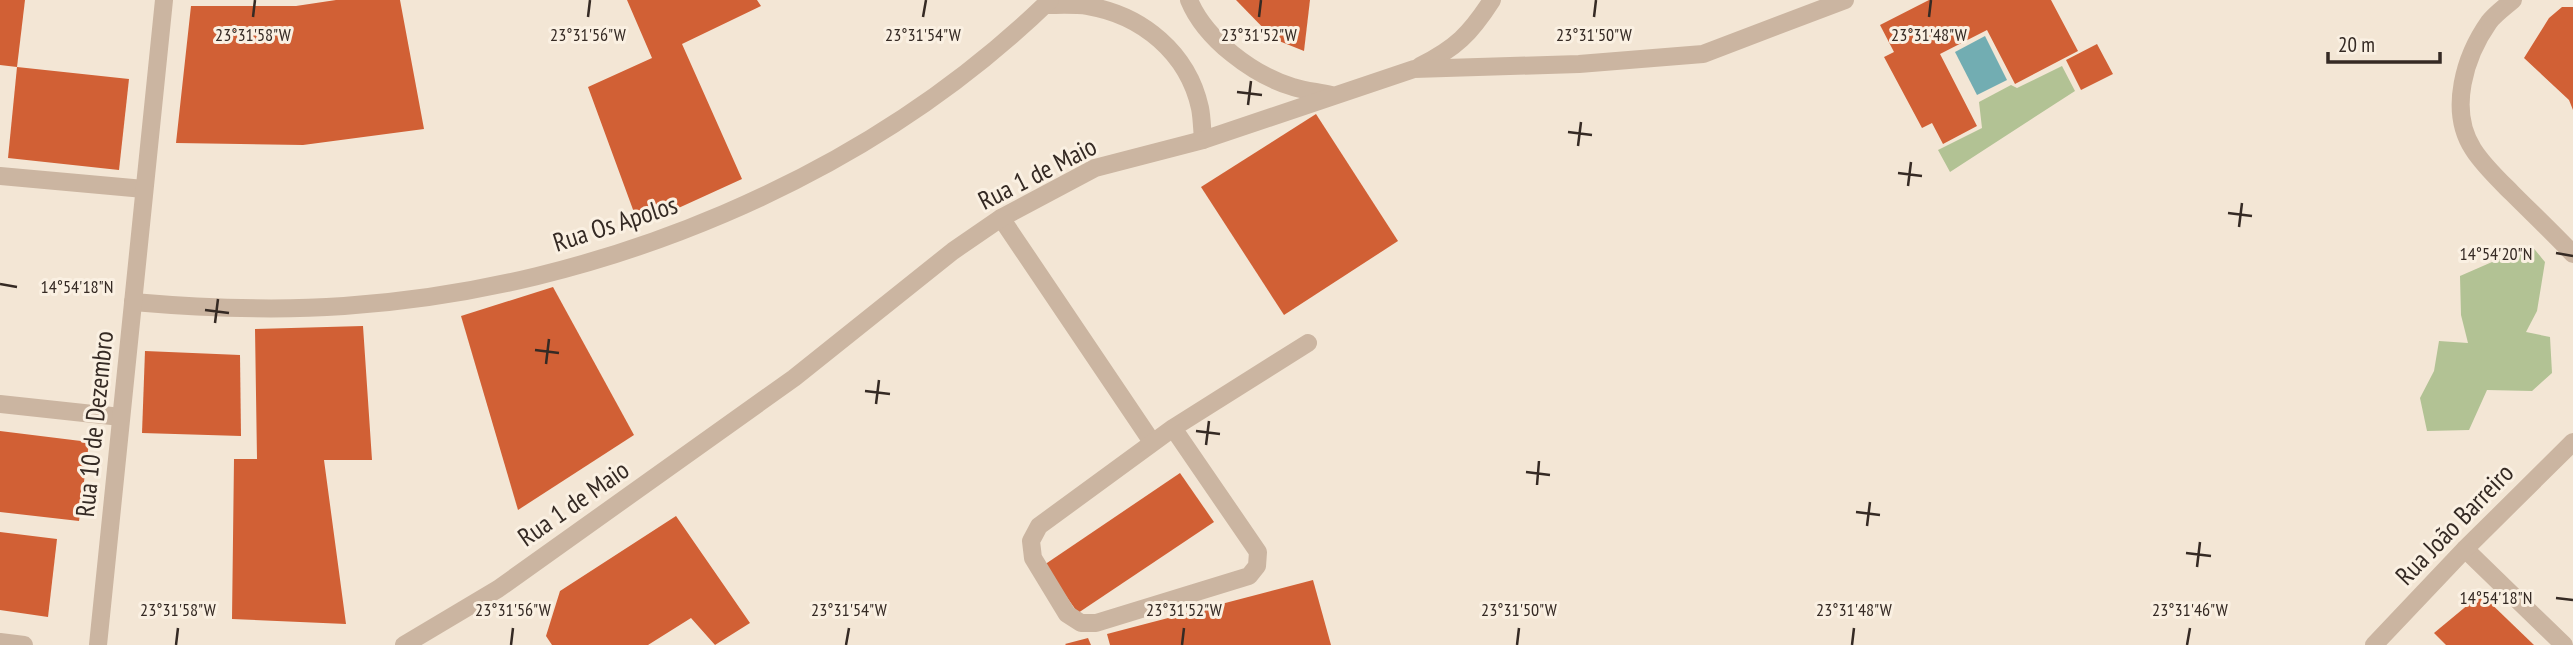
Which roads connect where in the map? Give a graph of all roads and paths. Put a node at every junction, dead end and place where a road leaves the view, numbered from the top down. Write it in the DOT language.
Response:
graph roads {
  1 [pos="164,0"];
  2 [pos="1189,0"];
  3 [pos="1492,0"];
  4 [pos="1845,0"];
  5 [pos="2513,0"];
  6 [pos="1047,3"];
  7 [pos="1414,69"];
  8 [pos="1334,95"];
  9 [pos="1203,140"];
  10 [pos="0,176"];
  11 [pos="144,189"];
  12 [pos="1001,218"];
  13 [pos="2573,254"];
  14 [pos="133,302"];
  15 [pos="1307,343"];
  16 [pos="0,404"];
  17 [pos="121,417"];
  18 [pos="1173,428"];
  19 [pos="1152,442"];
  20 [pos="2573,442"];
  21 [pos="2465,549"];
  22 [pos="0,642"];
  23 [pos="24,645"];
  24 [pos="98,645"];
  25 [pos="404,645"];
  26 [pos="2374,645"];
  27 [pos="2564,645"];
  1 -- 11 [label="street, Rua 10 de Dezembro"];
  2 -- 8 [label="street"];
  3 -- 7 [label="street"];
  4 -- 7 [label="street, Rua 1 de Maio"];
  5 -- 13 [label="street"];
  6 -- 9 [label="street"];
  6 -- 14 [label="street, Rua Os Apolos"];
  7 -- 8 [label="street, Rua 1 de Maio"];
  8 -- 9 [label="street, Rua 1 de Maio"];
  9 -- 12 [label="street, Rua 1 de Maio"];
  10 -- 11 [label="street"];
  11 -- 14 [label="street, Rua 10 de Dezembro"];
  12 -- 19 [label="street"];
  12 -- 25 [label="street, Rua 1 de Maio"];
  14 -- 17 [label="street, Rua 10 de Dezembro"];
  15 -- 18 [label="street"];
  16 -- 17 [label="street"];
  17 -- 24 [label="street, Rua 10 de Dezembro"];
  18 -- 19 [label="street"];
  18 -- 19 [label="street"];
  20 -- 21 [label="street, Rua João Barreiro"];
  21 -- 26 [label="street, Rua João Barreiro"];
  21 -- 27 [label="street"];
  22 -- 23 [label="street"];
}
